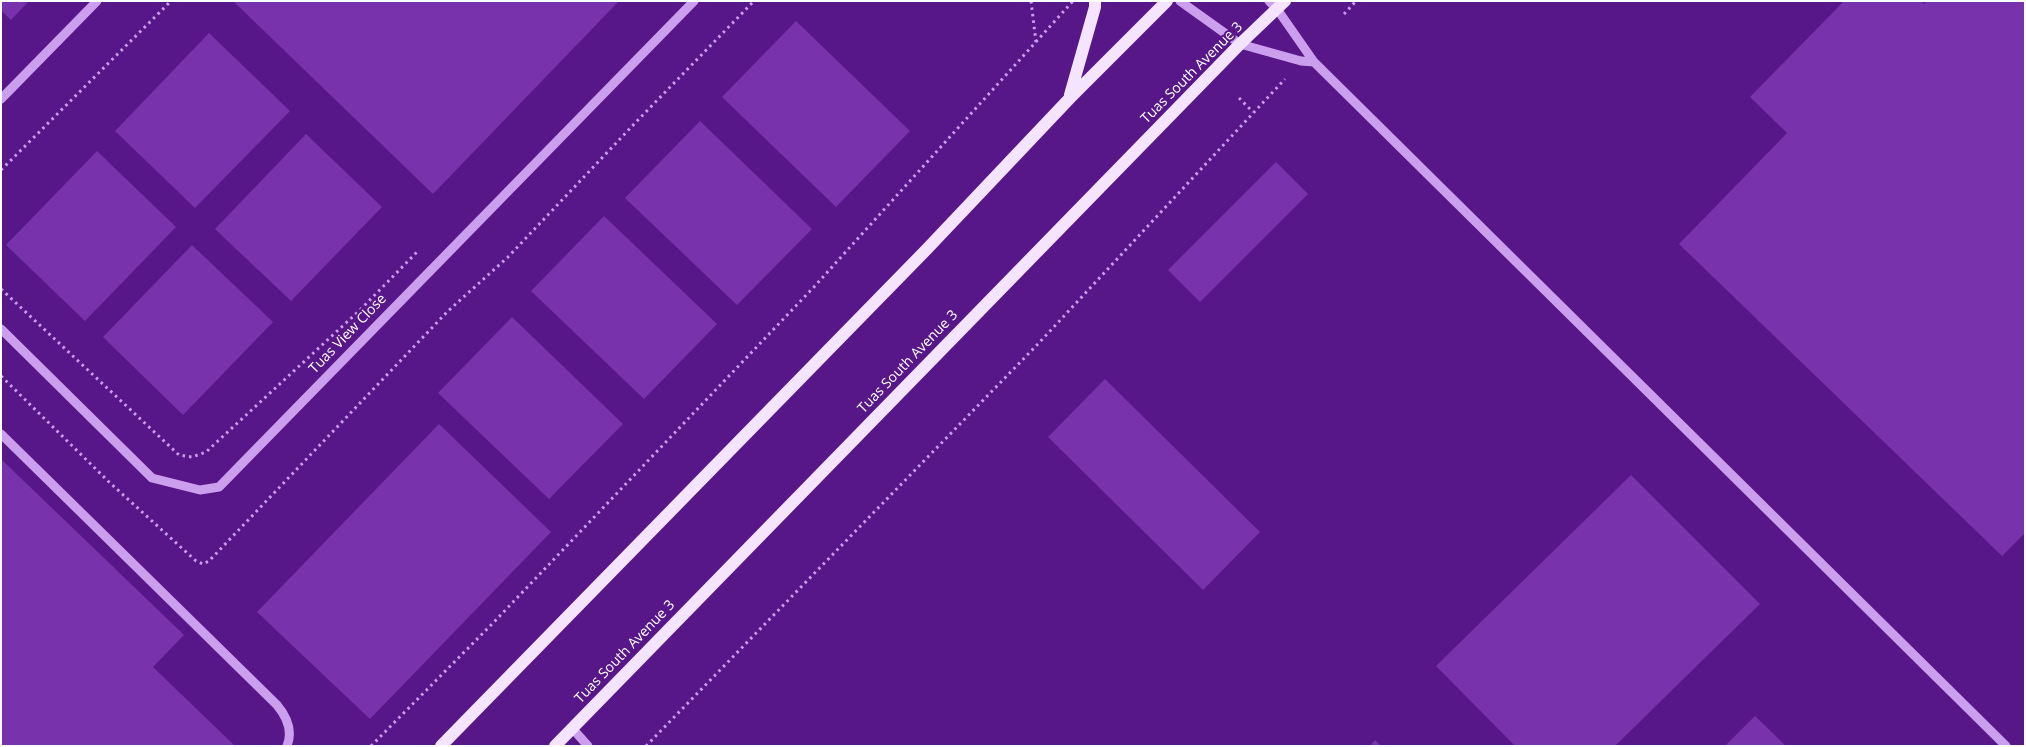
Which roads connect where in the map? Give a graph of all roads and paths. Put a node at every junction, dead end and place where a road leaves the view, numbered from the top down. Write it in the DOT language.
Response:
graph roads {
  1 [pos="98,1"];
  2 [pos="171,1"];
  3 [pos="694,1"];
  4 [pos="1031,1"];
  5 [pos="1073,1"];
  6 [pos="1095,1"];
  7 [pos="1167,1"];
  8 [pos="1180,1"];
  9 [pos="1356,1"];
  10 [pos="1277,4"];
  11 [pos="1344,14"];
  12 [pos="1036,42"];
  13 [pos="1240,44"];
  14 [pos="1314,62"];
  15 [pos="1284,80"];
  16 [pos="1070,98"];
  17 [pos="1239,98"];
  18 [pos="1,99"];
  19 [pos="1254,112"];
  20 [pos="1,170"];
  21 [pos="423,246"];
  22 [pos="1,289"];
  23 [pos="1,329"];
  24 [pos="1,434"];
  25 [pos="572,728"];
  26 [pos="287,746"];
  27 [pos="371,746"];
  28 [pos="441,746"];
  29 [pos="554,746"];
  30 [pos="588,746"];
  31 [pos="646,746"];
  32 [pos="2006,746"];
  1 -- 18 [label="street"];
  2 -- 20 [label="path"];
  3 -- 23 [label="street, Tuas View Close"];
  4 -- 12 [label="path"];
  5 -- 12 [label="path"];
  6 -- 16 [label="main road"];
  7 -- 16 [label="main road"];
  8 -- 13 [label="street"];
  9 -- 11 [label="path"];
  10 -- 13 [label="main road, Tuas South Avenue 3"];
  10 -- 14 [label="street"];
  12 -- 27 [label="path"];
  13 -- 14 [label="street"];
  13 -- 25 [label="main road, Tuas South Avenue 3"];
  14 -- 32 [label="street"];
  15 -- 19 [label="path"];
  16 -- 28 [label="main road"];
  17 -- 19 [label="path"];
  19 -- 31 [label="path"];
  21 -- 22 [label="path"];
  24 -- 26 [label="street"];
  25 -- 29 [label="main road, Tuas South Avenue 3"];
  25 -- 30 [label="street"];
}
